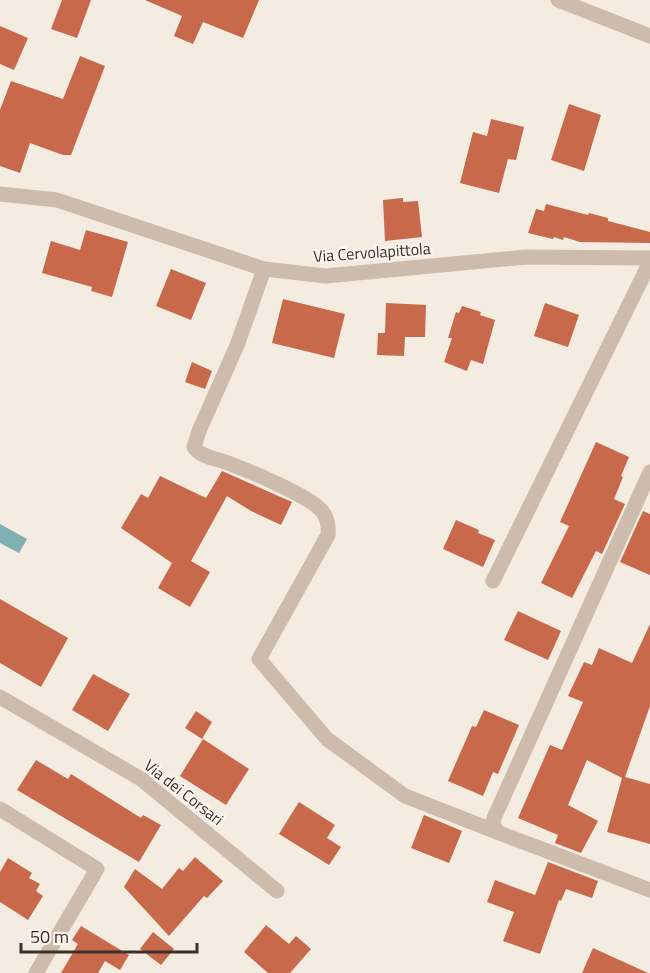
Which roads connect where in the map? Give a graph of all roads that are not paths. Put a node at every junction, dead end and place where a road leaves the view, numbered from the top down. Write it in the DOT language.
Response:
graph roads {
  1 [pos="558,0"];
  2 [pos="650,36"];
  3 [pos="0,194"];
  4 [pos="650,260"];
  5 [pos="264,269"];
  6 [pos="650,472"];
  7 [pos="493,581"];
  8 [pos="0,697"];
  9 [pos="0,809"];
  10 [pos="497,832"];
  11 [pos="650,890"];
  12 [pos="277,891"];
  13 [pos="36,973"];
  1 -- 2 [label="street"];
  3 -- 5 [label="street, Via Cervolapittola"];
  4 -- 5 [label="street, Via Cervolapittola"];
  4 -- 7 [label="street"];
  5 -- 10 [label="street"];
  6 -- 10 [label="street"];
  8 -- 12 [label="street, Via dei Corsari"];
  9 -- 13 [label="street"];
  10 -- 11 [label="street"];
}
